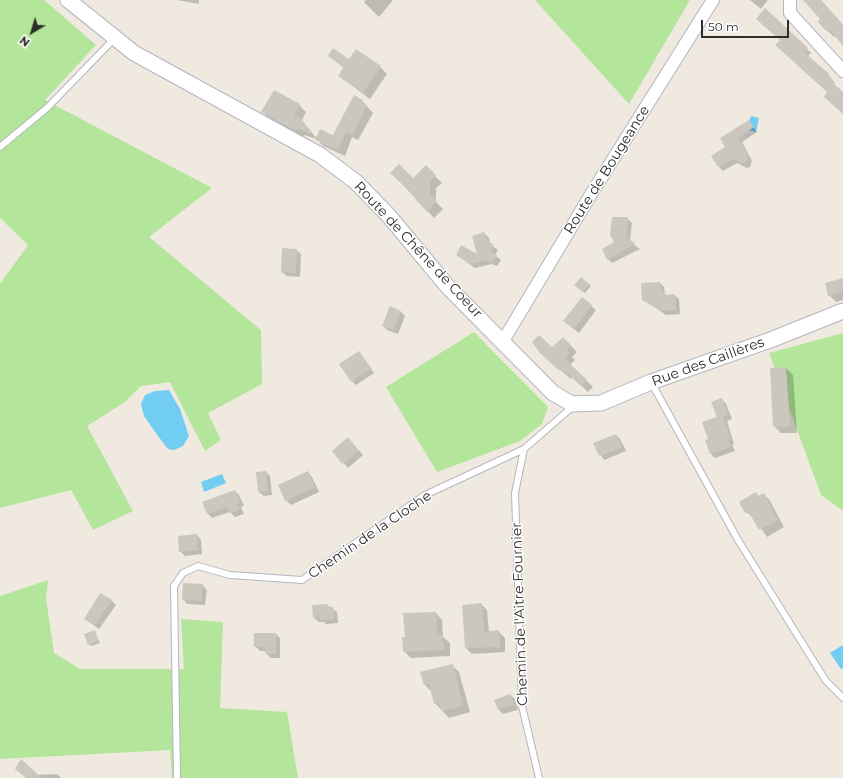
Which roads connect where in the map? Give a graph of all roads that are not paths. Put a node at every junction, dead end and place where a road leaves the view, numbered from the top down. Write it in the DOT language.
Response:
graph roads {
  1 [pos="68,0"];
  2 [pos="713,0"];
  3 [pos="790,0"];
  4 [pos="115,38"];
  5 [pos="843,71"];
  6 [pos="0,147"];
  7 [pos="843,311"];
  8 [pos="503,341"];
  9 [pos="651,382"];
  10 [pos="572,404"];
  11 [pos="524,449"];
  12 [pos="843,698"];
  13 [pos="177,778"];
  14 [pos="538,778"];
  1 -- 4 [label="street, Route de Chêne de Coeur"];
  2 -- 8 [label="street, Route de Bougeance"];
  3 -- 5 [label="street"];
  4 -- 6 [label="lane"];
  4 -- 8 [label="street, Route de Chêne de Coeur"];
  7 -- 9 [label="street, Rue des Caillères"];
  8 -- 10 [label="street, Route de Chêne de Coeur"];
  9 -- 10 [label="street, Rue des Caillères"];
  9 -- 12 [label="lane"];
  10 -- 11 [label="lane, Chemin de la Cloche"];
  11 -- 13 [label="lane, Chemin de la Cloche"];
  11 -- 14 [label="lane, Chemin de l'Aitre Fournier"];
}
